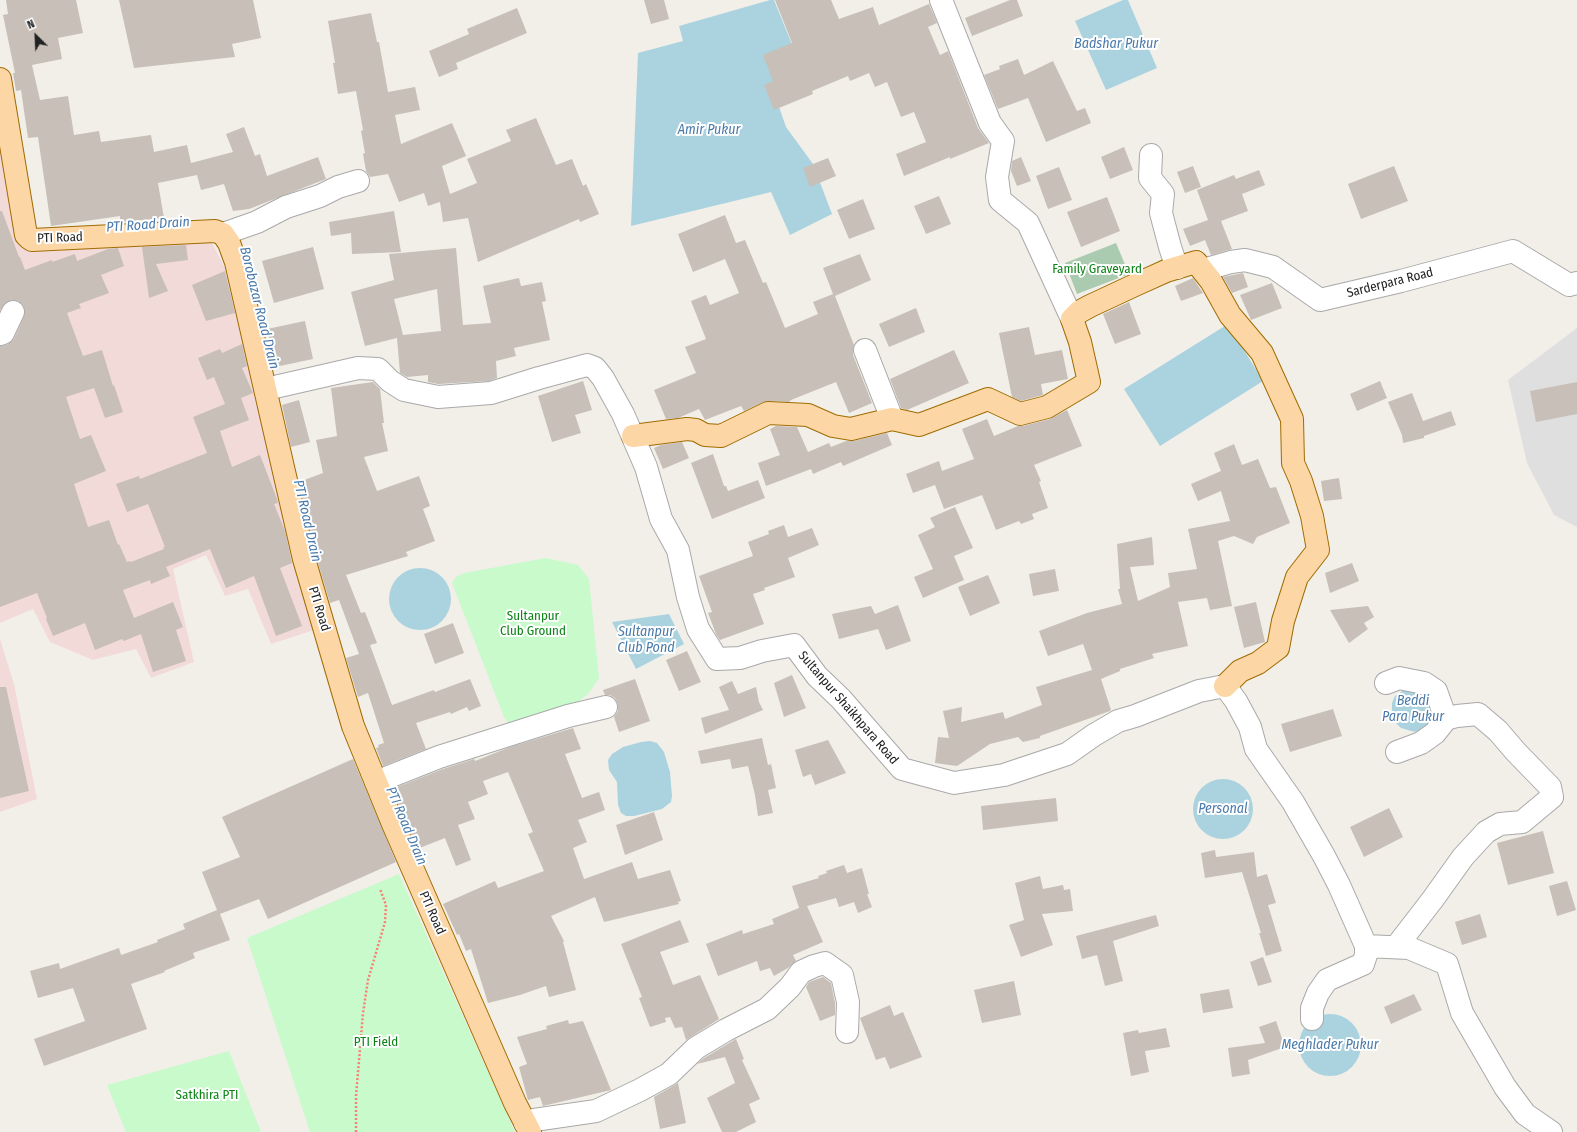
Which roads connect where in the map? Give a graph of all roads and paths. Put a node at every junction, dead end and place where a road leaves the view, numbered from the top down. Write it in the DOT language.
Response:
graph roads {
  1 [pos="941,0"];
  2 [pos="0,79"];
  3 [pos="1151,155"];
  4 [pos="358,181"];
  5 [pos="224,234"];
  6 [pos="1177,268"];
  7 [pos="1203,270"];
  8 [pos="1577,283"];
  9 [pos="13,312"];
  10 [pos="1072,319"];
  11 [pos="0,334"];
  12 [pos="865,350"];
  13 [pos="266,389"];
  14 [pos="892,419"];
  15 [pos="633,436"];
  16 [pos="1386,682"];
  17 [pos="1224,686"];
  18 [pos="606,707"];
  19 [pos="1446,719"];
  20 [pos="1397,752"];
  21 [pos="376,782"];
  22 [pos="380,889"];
  23 [pos="1366,946"];
  24 [pos="1396,947"];
  25 [pos="1451,963"];
  26 [pos="1312,1019"];
  27 [pos="847,1032"];
  28 [pos="1512,1084"];
  29 [pos="527,1128"];
  30 [pos="356,1132"];
  31 [pos="1550,1132"];
  1 -- 10 [label="street"];
  2 -- 5 [label="main road, PTI Road"];
  3 -- 6 [label="street"];
  4 -- 5 [label="street"];
  5 -- 13 [label="main road, PTI Road"];
  6 -- 7 [label="main road"];
  6 -- 10 [label="main road"];
  7 -- 8 [label="street, Sarderpara Road"];
  7 -- 17 [label="main road, Sultanpur Shaikhpara Road"];
  9 -- 11 [label="street"];
  10 -- 14 [label="main road"];
  12 -- 14 [label="street"];
  13 -- 15 [label="street, Sultanpur Shaikhpara Road"];
  13 -- 21 [label="main road, PTI Road"];
  14 -- 15 [label="main road"];
  15 -- 17 [label="street, Sultanpur Shaikhpara Road"];
  16 -- 19 [label="street"];
  17 -- 23 [label="street"];
  18 -- 21 [label="street"];
  19 -- 20 [label="street"];
  19 -- 24 [label="street"];
  21 -- 29 [label="main road, PTI Road"];
  22 -- 30 [label="path"];
  23 -- 24 [label="street"];
  23 -- 26 [label="street"];
  24 -- 31 [label="street"];
  25 -- 28 [label="street"];
  27 -- 29 [label="street"];
}
